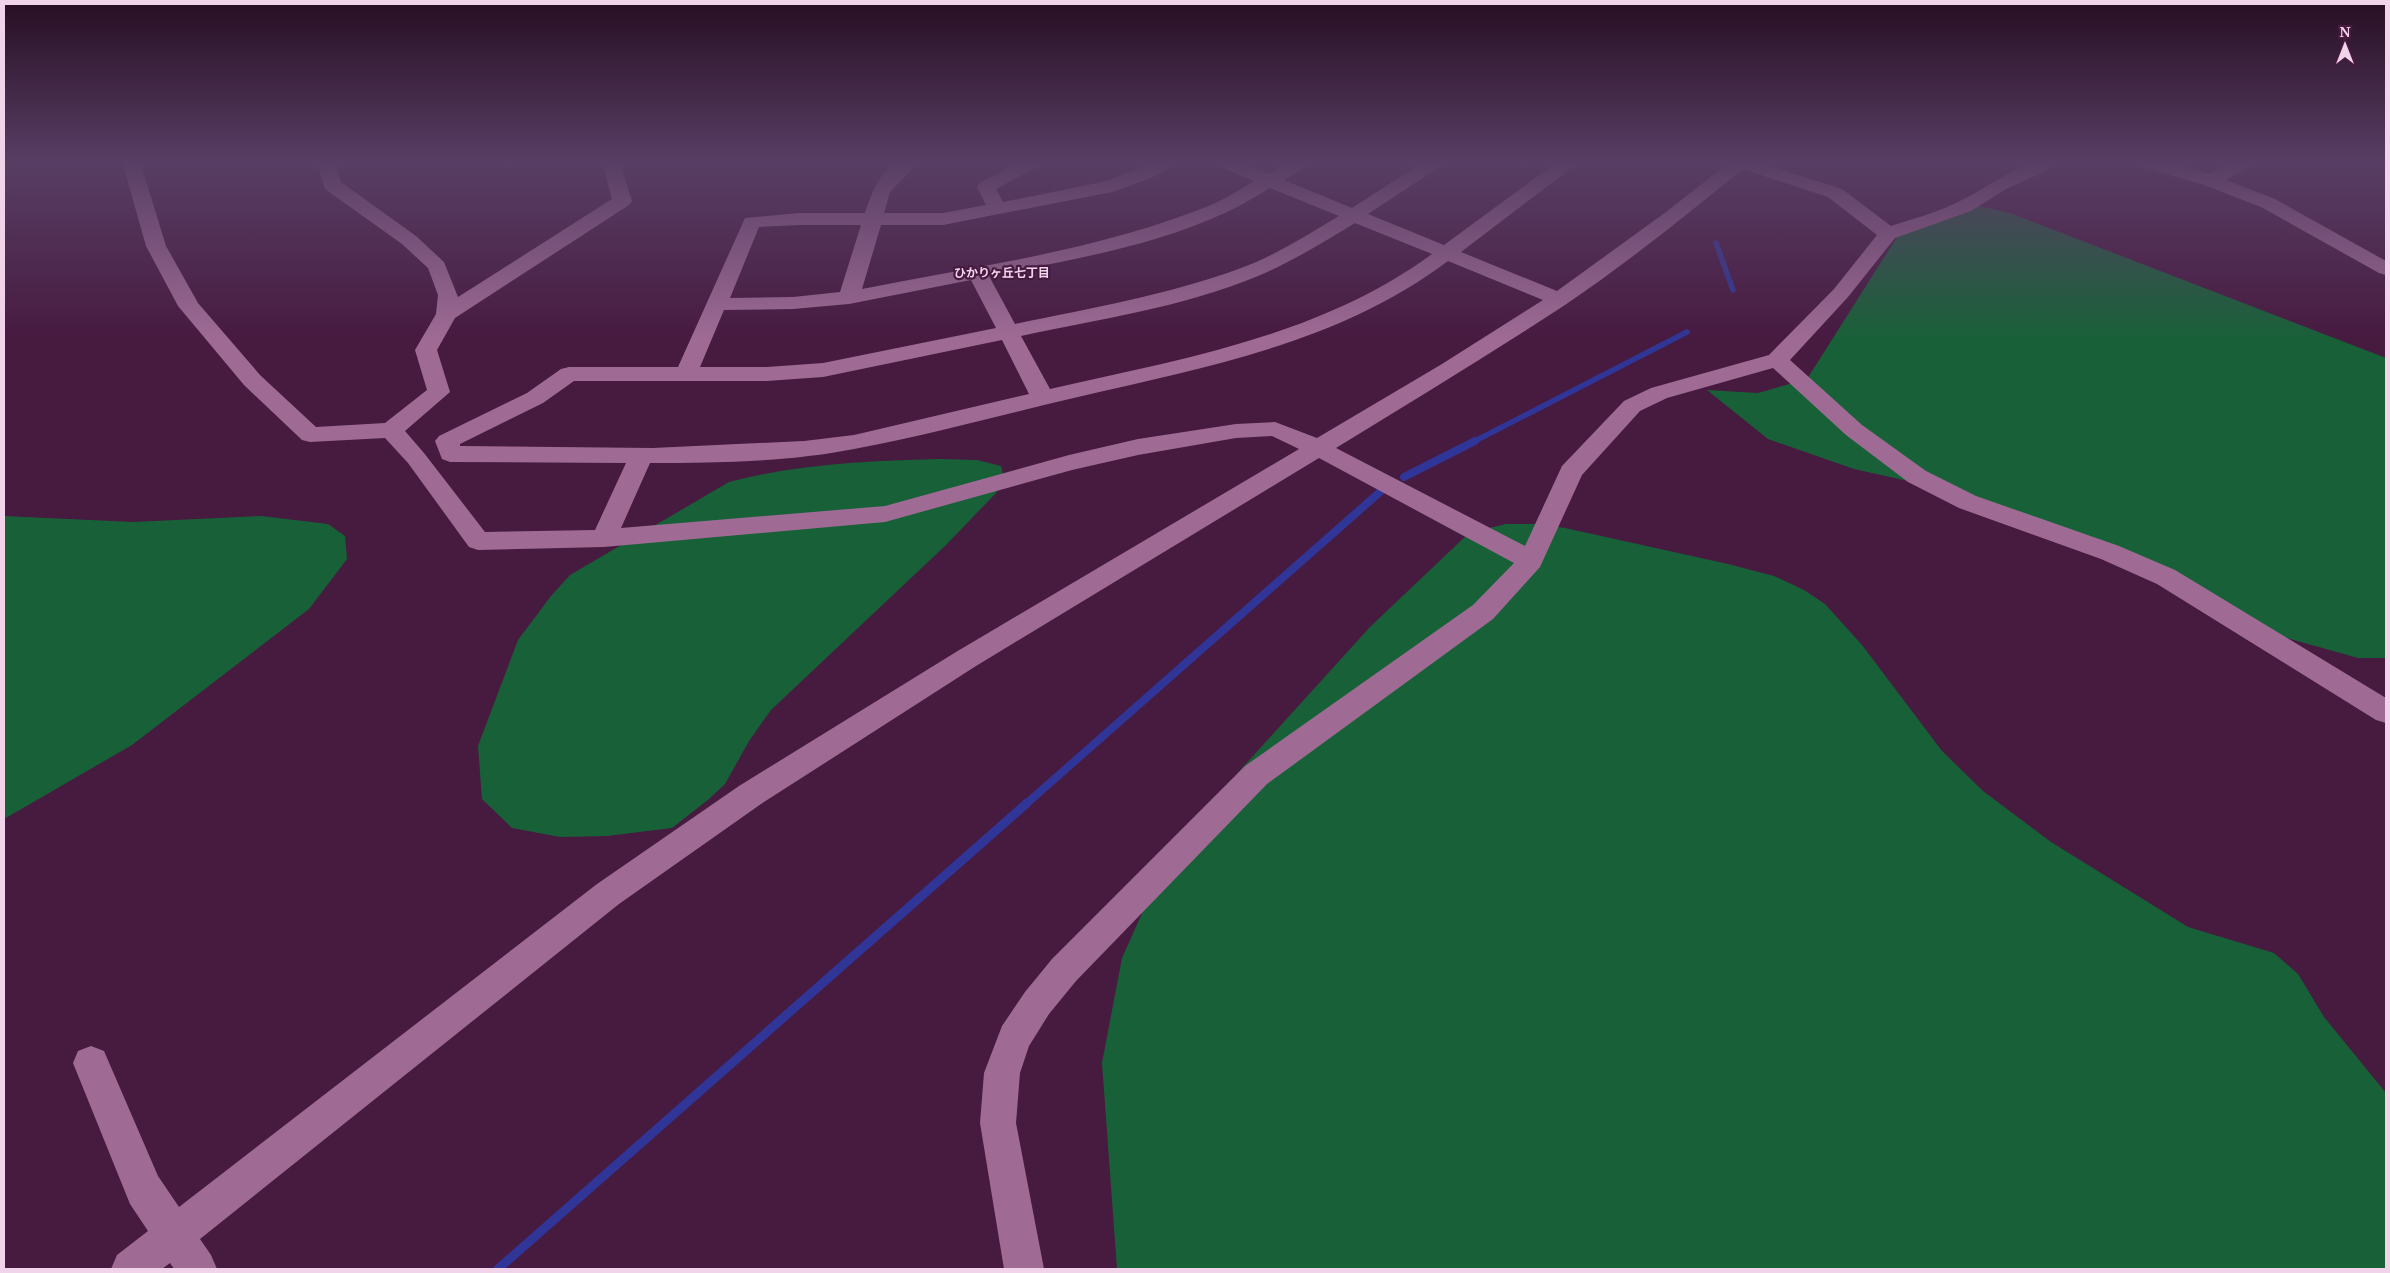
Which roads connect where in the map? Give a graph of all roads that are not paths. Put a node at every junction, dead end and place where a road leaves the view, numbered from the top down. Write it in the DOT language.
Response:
graph roads {
  1 [pos="149,221"];
  2 [pos="382,221"];
  3 [pos="590,221"];
  4 [pos="761,221"];
  5 [pos="871,221"];
  6 [pos="1185,221"];
  7 [pos="1345,221"];
  8 [pos="1368,221"];
  9 [pos="1487,221"];
  10 [pos="1666,221"];
  11 [pos="1872,221"];
  12 [pos="1923,221"];
  13 [pos="2300,221"];
  14 [pos="1888,234"];
  15 [pos="1446,252"];
  16 [pos="2386,269"];
  17 [pos="977,272"];
  18 [pos="849,298"];
  19 [pos="1559,299"];
  20 [pos="716,304"];
  21 [pos="447,314"];
  22 [pos="1009,332"];
  23 [pos="1777,360"];
  24 [pos="686,374"];
  25 [pos="1043,398"];
  26 [pos="391,430"];
  27 [pos="1318,448"];
  28 [pos="642,454"];
  29 [pos="604,538"];
  30 [pos="1531,561"];
  31 [pos="2386,712"];
  32 [pos="91,1063"];
  33 [pos="174,1234"];
  34 [pos="131,1269"];
  35 [pos="197,1269"];
  36 [pos="1024,1269"];
  1 -- 26 [label="street"];
  2 -- 21 [label="street"];
  3 -- 21 [label="street"];
  4 -- 20 [label="street"];
  5 -- 18 [label="street"];
  6 -- 17 [label="street"];
  7 -- 22 [label="street"];
  8 -- 15 [label="street"];
  9 -- 15 [label="street"];
  10 -- 19 [label="street"];
  11 -- 14 [label="street"];
  12 -- 14 [label="street"];
  13 -- 16 [label="street"];
  14 -- 23 [label="street"];
  15 -- 19 [label="street"];
  15 -- 25 [label="street"];
  17 -- 18 [label="street"];
  17 -- 22 [label="street"];
  18 -- 20 [label="street"];
  19 -- 27 [label="street"];
  20 -- 24 [label="street"];
  21 -- 26 [label="street"];
  22 -- 24 [label="street"];
  22 -- 25 [label="street"];
  23 -- 30 [label="street"];
  23 -- 31 [label="street"];
  24 -- 28 [label="street"];
  25 -- 28 [label="street"];
  26 -- 29 [label="street"];
  27 -- 29 [label="street"];
  27 -- 30 [label="street"];
  27 -- 33 [label="street"];
  28 -- 29 [label="street"];
  30 -- 36 [label="street"];
  32 -- 33 [label="street"];
  33 -- 34 [label="street"];
  33 -- 35 [label="street"];
}
